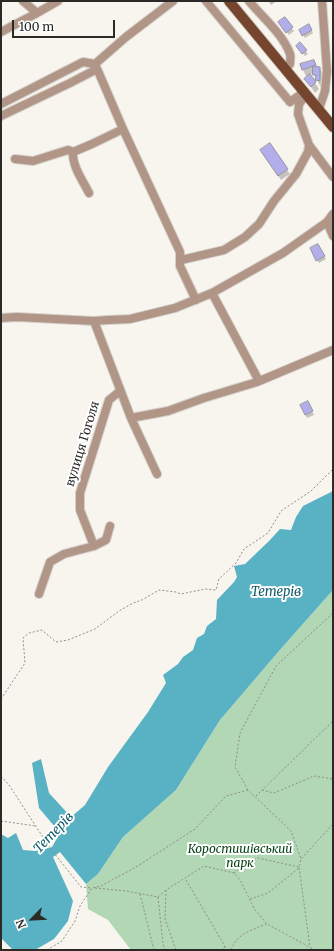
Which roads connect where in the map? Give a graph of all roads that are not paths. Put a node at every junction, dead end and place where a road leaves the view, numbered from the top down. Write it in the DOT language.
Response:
graph roads {
  1 [pos="23,1"];
  2 [pos="58,1"];
  3 [pos="173,1"];
  4 [pos="206,1"];
  5 [pos="229,1"];
  6 [pos="249,1"];
  7 [pos="322,1"];
  8 [pos="37,13"];
  9 [pos="1,32"];
  10 [pos="96,67"];
  11 [pos="286,69"];
  12 [pos="306,93"];
  13 [pos="1,104"];
  14 [pos="319,109"];
  15 [pos="1,116"];
  16 [pos="333,126"];
  17 [pos="122,129"];
  18 [pos="309,145"];
  19 [pos="73,152"];
  20 [pos="15,159"];
  21 [pos="333,177"];
  22 [pos="90,193"];
  23 [pos="333,214"];
  24 [pos="327,222"];
  25 [pos="333,236"];
  26 [pos="181,260"];
  27 [pos="212,293"];
  28 [pos="196,300"];
  29 [pos="1,318"];
  30 [pos="94,321"];
  31 [pos="333,350"];
  32 [pos="259,381"];
  33 [pos="120,391"];
  34 [pos="130,418"];
  35 [pos="157,474"];
  36 [pos="110,526"];
  37 [pos="94,546"];
  38 [pos="39,594"];
  1 -- 8 [label="street"];
  2 -- 8 [label="street"];
  3 -- 10 [label="street"];
  4 -- 12 [label="street"];
  5 -- 11 [label="main road"];
  6 -- 11 [label="street"];
  7 -- 14 [label="street"];
  8 -- 9 [label="street"];
  10 -- 13 [label="street"];
  10 -- 15 [label="street"];
  10 -- 17 [label="street"];
  11 -- 12 [label="main road"];
  12 -- 14 [label="main road"];
  12 -- 18 [label="street"];
  14 -- 16 [label="main road"];
  17 -- 19 [label="street"];
  17 -- 26 [label="street"];
  18 -- 21 [label="street"];
  18 -- 26 [label="street"];
  19 -- 20 [label="street"];
  19 -- 22 [label="street"];
  23 -- 24 [label="street"];
  24 -- 25 [label="street"];
  24 -- 27 [label="street"];
  26 -- 28 [label="street"];
  27 -- 28 [label="street"];
  27 -- 32 [label="street"];
  28 -- 30 [label="street"];
  29 -- 30 [label="street"];
  30 -- 33 [label="street"];
  31 -- 32 [label="street"];
  32 -- 34 [label="street"];
  33 -- 34 [label="street"];
  33 -- 37 [label="street, вулиця Гоголя"];
  34 -- 35 [label="street"];
  36 -- 37 [label="street"];
  37 -- 38 [label="street"];
}
